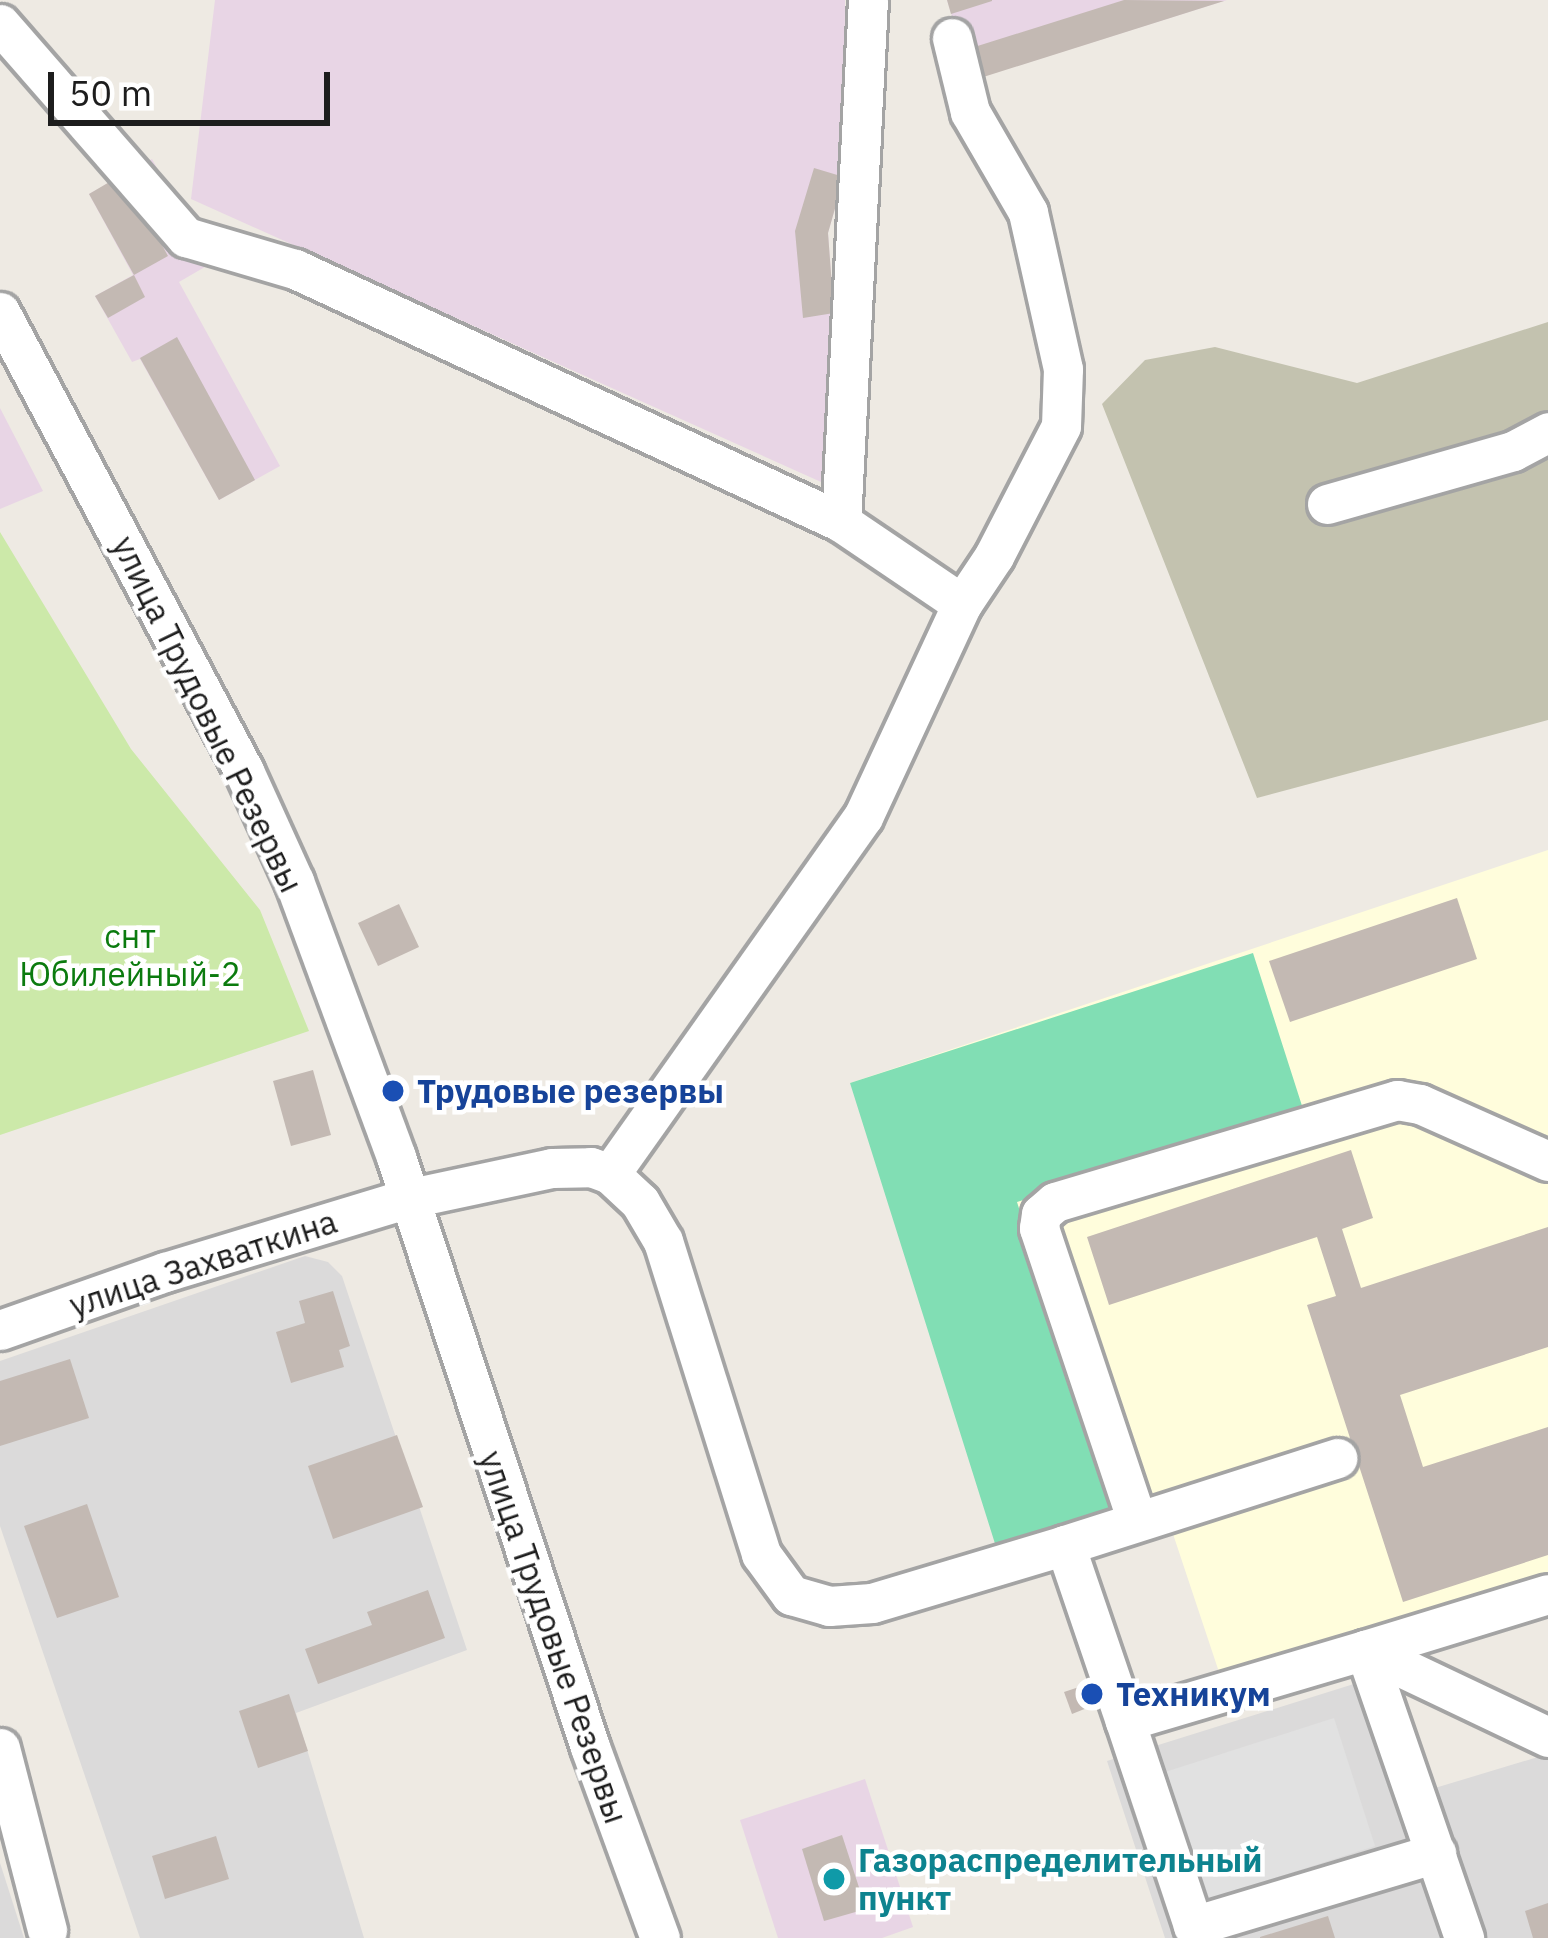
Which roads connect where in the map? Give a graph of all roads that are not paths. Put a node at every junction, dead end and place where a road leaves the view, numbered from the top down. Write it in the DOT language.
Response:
graph roads {
  1 [pos="868,0"];
  2 [pos="0,23"];
  3 [pos="952,38"];
  4 [pos="0,312"];
  5 [pos="1548,433"];
  6 [pos="1327,504"];
  7 [pos="841,521"];
  8 [pos="962,604"];
  9 [pos="1548,1161"];
  10 [pos="610,1174"];
  11 [pos="406,1198"];
  12 [pos="0,1330"];
  13 [pos="1337,1458"];
  14 [pos="1137,1521"];
  15 [pos="1065,1545"];
  16 [pos="1548,1594"];
  17 [pos="1365,1650"];
  18 [pos="1125,1721"];
  19 [pos="1548,1737"];
  20 [pos="0,1748"];
  21 [pos="1436,1852"];
  22 [pos="46,1930"];
  23 [pos="660,1938"];
  24 [pos="1464,1938"];
  1 -- 7 [label="street"];
  2 -- 7 [label="street"];
  3 -- 8 [label="street"];
  4 -- 11 [label="street, улица Трудовые Резервы"];
  5 -- 6 [label="street"];
  7 -- 8 [label="street"];
  8 -- 10 [label="street"];
  9 -- 14 [label="street"];
  10 -- 11 [label="street"];
  10 -- 15 [label="street"];
  11 -- 12 [label="street, улица Захваткина"];
  11 -- 23 [label="street, улица Трудовые Резервы"];
  13 -- 14 [label="street"];
  14 -- 15 [label="street"];
  15 -- 18 [label="street"];
  16 -- 17 [label="street"];
  17 -- 18 [label="street"];
  17 -- 19 [label="street"];
  17 -- 21 [label="street"];
  18 -- 21 [label="street"];
  20 -- 22 [label="street"];
  21 -- 24 [label="street"];
}
